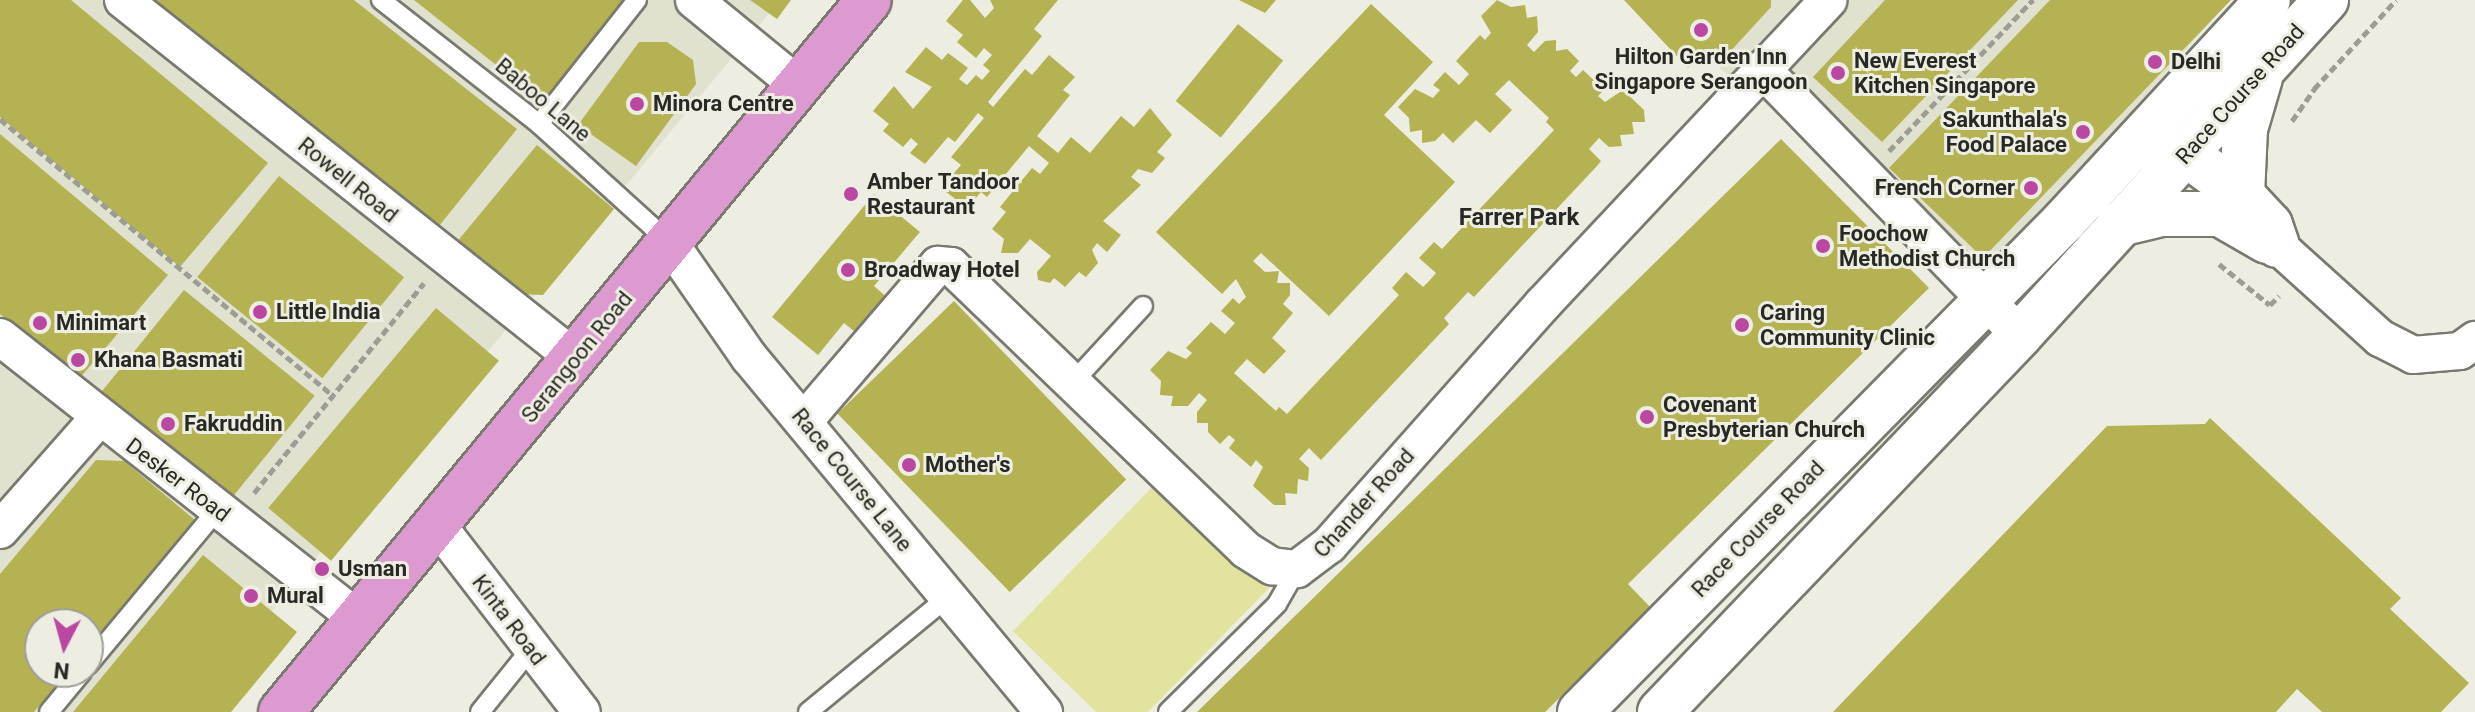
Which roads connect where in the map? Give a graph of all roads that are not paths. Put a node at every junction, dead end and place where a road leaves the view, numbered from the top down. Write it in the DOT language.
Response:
graph roads {
  1 [pos="123,0"];
  2 [pos="381,0"];
  3 [pos="637,0"];
  4 [pos="694,0"];
  5 [pos="869,0"];
  6 [pos="1828,0"];
  7 [pos="2268,0"];
  8 [pos="2326,0"];
  9 [pos="2264,68"];
  10 [pos="1762,69"];
  11 [pos="799,86"];
  12 [pos="539,124"];
  13 [pos="2186,154"];
  14 [pos="2103,177"];
  15 [pos="2242,195"];
  16 [pos="2119,224"];
  17 [pos="669,242"];
  18 [pos="2290,257"];
  19 [pos="1985,296"];
  20 [pos="1143,306"];
  21 [pos="2020,335"];
  22 [pos="0,337"];
  23 [pos="2475,340"];
  24 [pos="576,359"];
  25 [pos="1074,381"];
  26 [pos="98,419"];
  27 [pos="804,421"];
  28 [pos="225,515"];
  29 [pos="438,526"];
  30 [pos="0,530"];
  31 [pos="1297,569"];
  32 [pos="948,597"];
  33 [pos="359,619"];
  34 [pos="104,647"];
  35 [pos="530,650"];
  36 [pos="69,688"];
  37 [pos="49,712"];
  38 [pos="281,712"];
  39 [pos="480,712"];
  40 [pos="582,712"];
  41 [pos="808,712"];
  42 [pos="1044,712"];
  43 [pos="1168,712"];
  44 [pos="1580,712"];
  45 [pos="1660,712"];
  1 -- 24 [label="street, Rowell Road"];
  2 -- 12 [label="lane, Baboo Lane"];
  3 -- 12 [label="lane"];
  4 -- 11 [label="street"];
  5 -- 11 [label="main road, Serangoon Road"];
  6 -- 10 [label="street, Chander Road"];
  7 -- 14 [label="street, Race Course Road"];
  8 -- 9 [label="street, Race Course Road"];
  9 -- 13 [label="street, Race Course Road"];
  9 -- 15 [label="street"];
  10 -- 19 [label="street"];
  10 -- 31 [label="street, Chander Road"];
  11 -- 17 [label="main road, Serangoon Road"];
  12 -- 17 [label="lane, Baboo Lane"];
  13 -- 14 [label="street"];
  13 -- 15 [label="street"];
  13 -- 16 [label="street, Race Course Road"];
  14 -- 19 [label="street, Race Course Road"];
  15 -- 18 [label="street"];
  16 -- 18 [label="street"];
  16 -- 21 [label="street, Race Course Road"];
  17 -- 24 [label="main road, Serangoon Road"];
  17 -- 27 [label="street, Race Course Lane"];
  18 -- 23 [label="street"];
  19 -- 21 [label="street"];
  19 -- 44 [label="street, Race Course Road"];
  20 -- 25 [label="lane"];
  21 -- 45 [label="street, Race Course Road"];
  22 -- 26 [label="street, Desker Road"];
  24 -- 29 [label="main road, Serangoon Road"];
  25 -- 27 [label="street, Chander Road"];
  25 -- 31 [label="street, Chander Road"];
  26 -- 28 [label="street, Desker Road"];
  26 -- 30 [label="street"];
  27 -- 32 [label="street, Race Course Lane"];
  28 -- 33 [label="street, Desker Road"];
  28 -- 34 [label="lane"];
  29 -- 33 [label="main road, Serangoon Road"];
  29 -- 35 [label="street, Kinta Road"];
  31 -- 43 [label="lane"];
  32 -- 41 [label="lane"];
  32 -- 42 [label="street, Race Course Lane"];
  33 -- 38 [label="main road, Serangoon Road"];
  35 -- 39 [label="lane"];
  35 -- 40 [label="street, Kinta Road"];
  36 -- 37 [label="lane"];
}
